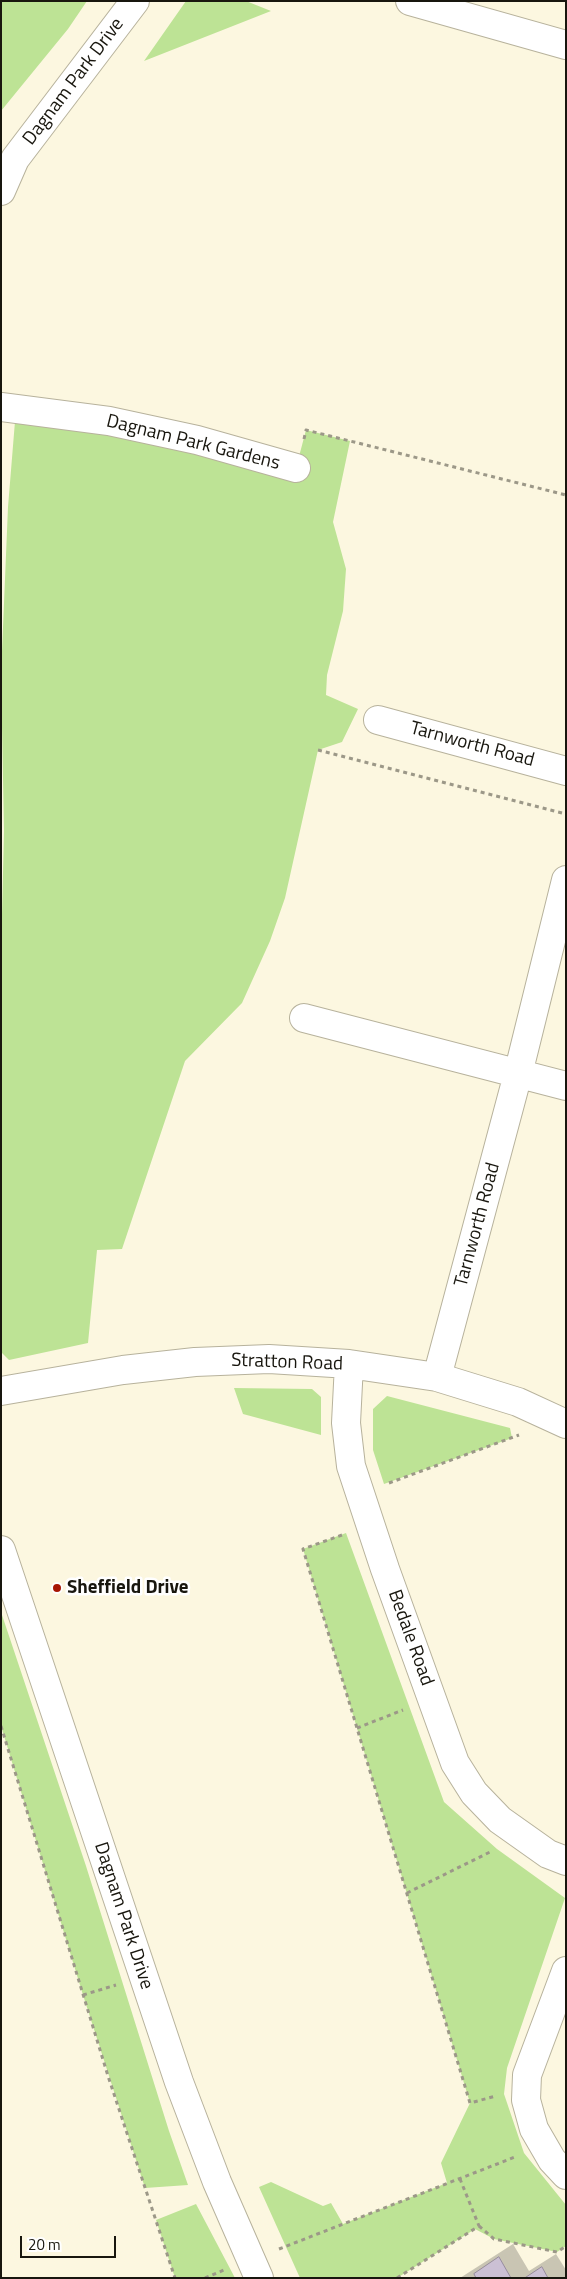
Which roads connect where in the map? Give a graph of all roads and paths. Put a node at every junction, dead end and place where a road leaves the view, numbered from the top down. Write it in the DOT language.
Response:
graph roads {
  1 [pos="135,1"];
  2 [pos="410,1"];
  3 [pos="566,45"];
  4 [pos="1,190"];
  5 [pos="1,407"];
  6 [pos="296,468"];
  7 [pos="566,495"];
  8 [pos="378,720"];
  9 [pos="318,750"];
  10 [pos="566,770"];
  11 [pos="566,814"];
  12 [pos="566,880"];
  13 [pos="304,1018"];
  14 [pos="518,1074"];
  15 [pos="566,1086"];
  16 [pos="349,1364"];
  17 [pos="437,1377"];
  18 [pos="1,1390"];
  19 [pos="563,1422"];
  20 [pos="360,1493"];
  21 [pos="370,1524"];
  22 [pos="1,1550"];
  23 [pos="432,1700"];
  24 [pos="1,1726"];
  25 [pos="357,1728"];
  26 [pos="523,1836"];
  27 [pos="566,1862"];
  28 [pos="407,1893"];
  29 [pos="566,1971"];
  30 [pos="527,2088"];
  31 [pos="544,2146"];
  32 [pos="566,2175"];
  33 [pos="460,2178"];
  34 [pos="479,2226"];
  35 [pos="566,2246"];
  36 [pos="255,2269"];
  37 [pos="175,2278"];
  38 [pos="397,2278"];
  1 -- 4 [label="street, Dagnam Park Drive"];
  2 -- 3 [label="street"];
  5 -- 6 [label="street, Dagnam Park Gardens"];
  6 -- 7 [label="path"];
  8 -- 10 [label="street, Tarnworth Road"];
  9 -- 11 [label="path"];
  12 -- 14 [label="street, Tarnworth Road"];
  13 -- 14 [label="street"];
  14 -- 15 [label="street"];
  14 -- 17 [label="street, Tarnworth Road"];
  16 -- 17 [label="street, Stratton Road"];
  16 -- 18 [label="street, Stratton Road"];
  16 -- 20 [label="street, Bedale Road"];
  17 -- 19 [label="street, Stratton Road"];
  19 -- 20 [label="path"];
  20 -- 21 [label="street, Bedale Road"];
  21 -- 23 [label="street, Bedale Road"];
  21 -- 25 [label="path"];
  22 -- 36 [label="street, Dagnam Park Drive"];
  23 -- 25 [label="path"];
  23 -- 26 [label="street, Bedale Road"];
  24 -- 37 [label="path"];
  25 -- 28 [label="path"];
  26 -- 27 [label="street, Bedale Road"];
  26 -- 28 [label="path"];
  28 -- 30 [label="path"];
  29 -- 30 [label="street"];
  30 -- 31 [label="street"];
  31 -- 32 [label="street"];
  31 -- 33 [label="path"];
  33 -- 34 [label="path"];
  33 -- 36 [label="path"];
  34 -- 35 [label="path"];
  34 -- 38 [label="path"];
}
